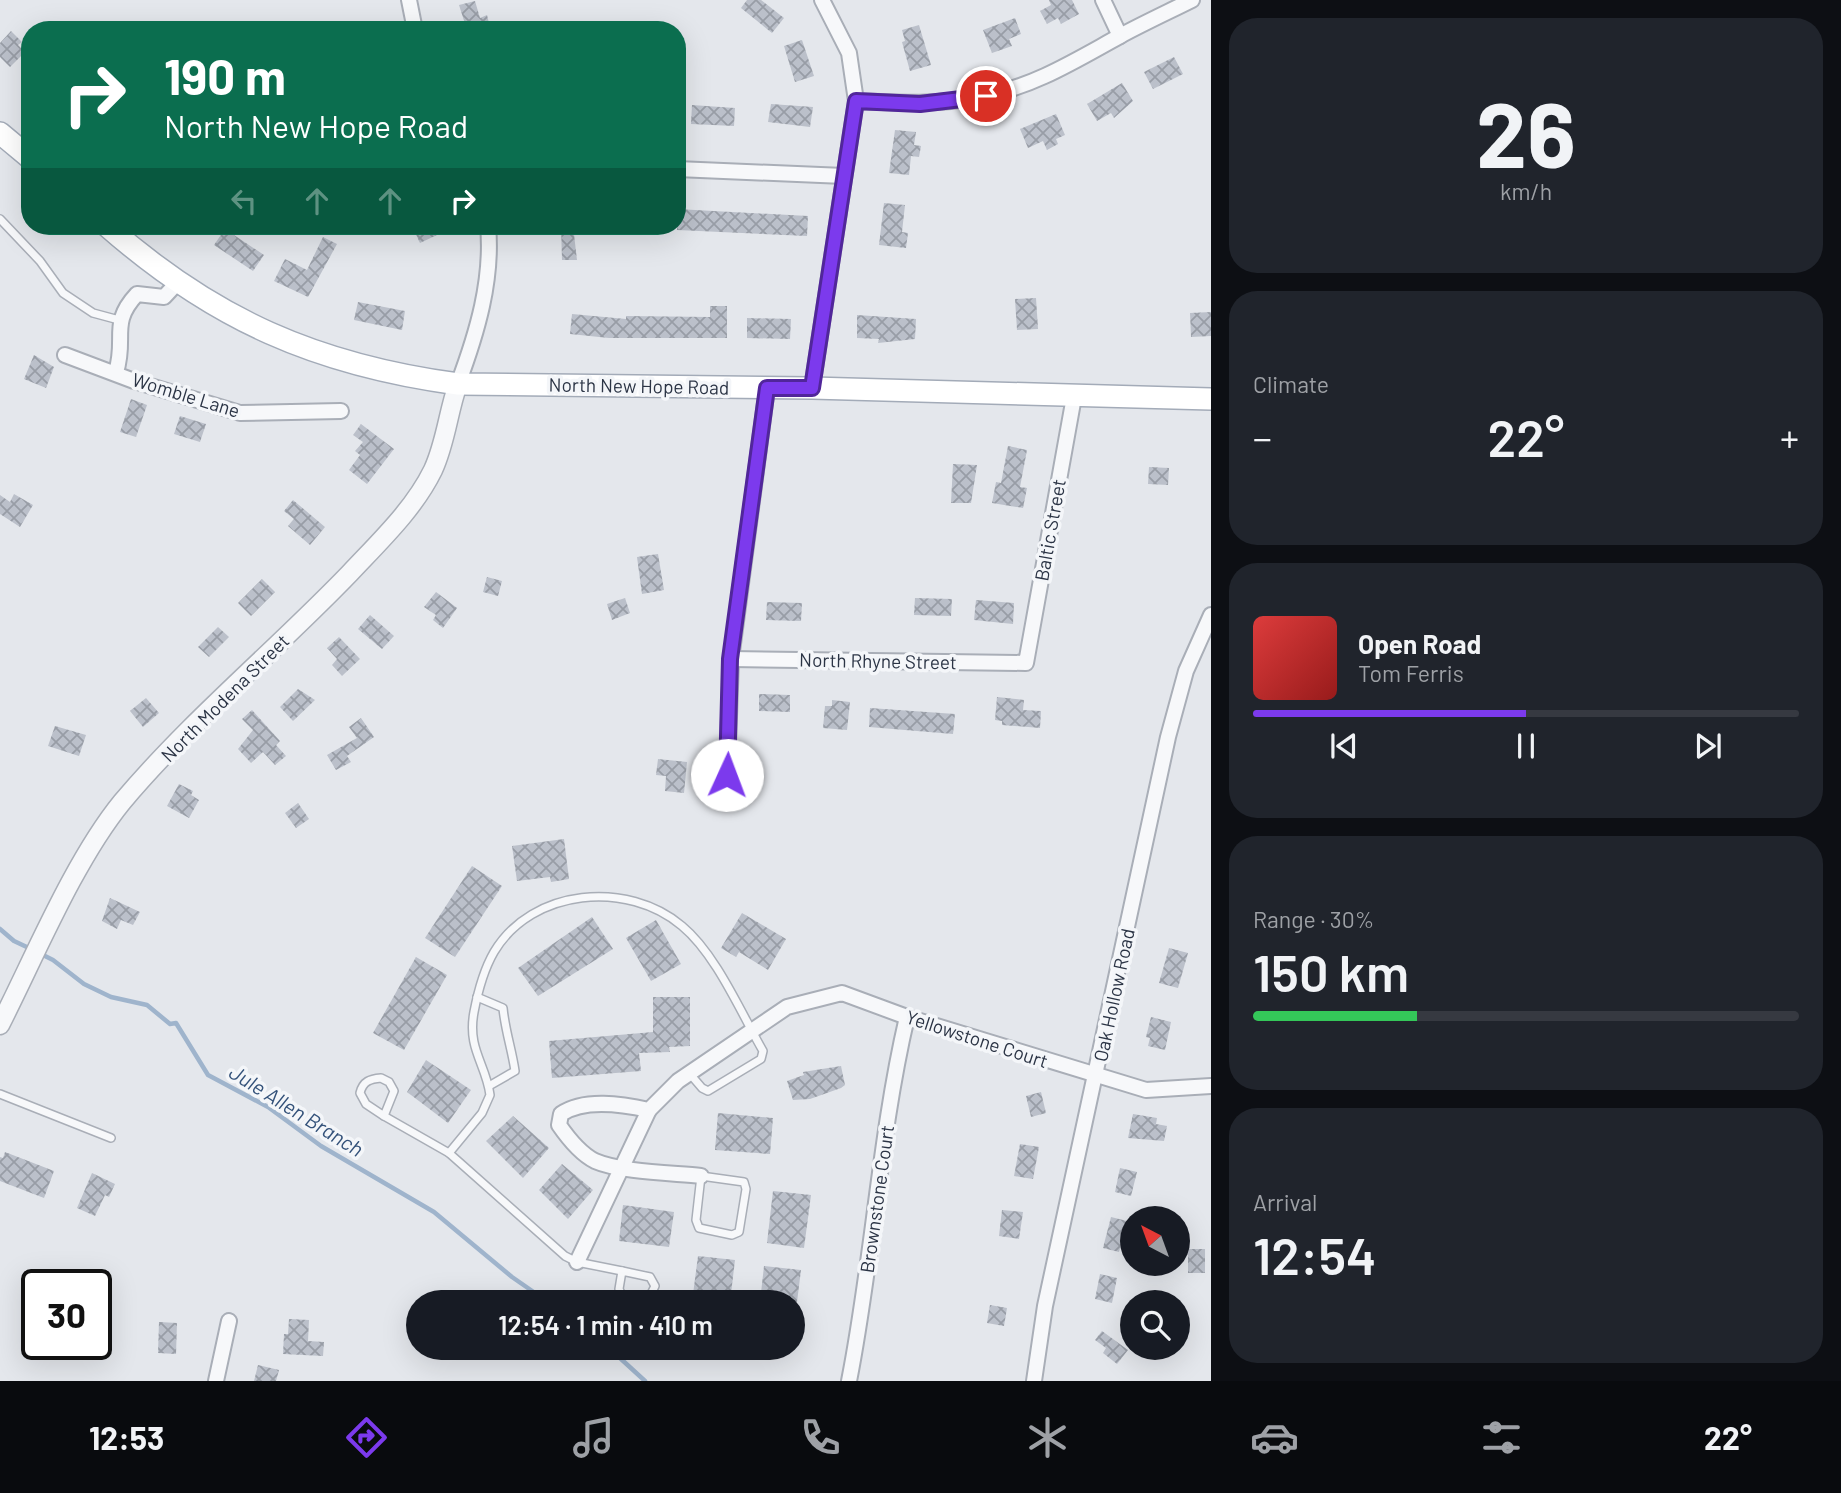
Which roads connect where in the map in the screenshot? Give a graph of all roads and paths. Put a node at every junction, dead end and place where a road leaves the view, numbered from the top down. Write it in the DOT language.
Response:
graph roads {
  1 [pos="409,0"];
  2 [pos="822,0"];
  3 [pos="1104,0"];
  4 [pos="1192,0"];
  5 [pos="413,21"];
  6 [pos="1120,36"];
  7 [pos="856,101"];
  8 [pos="0,133"];
  9 [pos="21,150"];
  10 [pos="686,169"];
  11 [pos="844,176"];
  12 [pos="0,219"];
  13 [pos="118,235"];
  14 [pos="489,235"];
  15 [pos="178,282"];
  16 [pos="119,320"];
  17 [pos="65,355"];
  18 [pos="116,372"];
  19 [pos="458,384"];
  20 [pos="767,388"];
  21 [pos="812,388"];
  22 [pos="1074,397"];
  23 [pos="1211,399"];
  24 [pos="341,411"];
  25 [pos="1211,615"];
  26 [pos="730,659"];
  27 [pos="1026,663"];
  28 [pos="727,775"];
  29 [pos="477,997"];
  30 [pos="907,1017"];
  31 [pos="0,1025"];
  32 [pos="752,1031"];
  33 [pos="690,1074"];
  34 [pos="1096,1077"];
  35 [pos="489,1086"];
  36 [pos="1211,1086"];
  37 [pos="0,1094"];
  38 [pos="649,1110"];
  39 [pos="384,1116"];
  40 [pos="111,1138"];
  41 [pos="449,1153"];
  42 [pos="622,1166"];
  43 [pos="701,1176"];
  44 [pos="577,1262"];
  45 [pos="622,1271"];
  46 [pos="619,1290"];
  47 [pos="653,1290"];
  48 [pos="229,1321"];
  49 [pos="216,1381"];
  50 [pos="849,1381"];
  51 [pos="1034,1381"];
  1 -- 5 [label="street"];
  2 -- 7 [label="street"];
  3 -- 6 [label="street"];
  4 -- 6 [label="street"];
  6 -- 7 [label="street"];
  7 -- 11 [label="street"];
  8 -- 9 [label="main road"];
  10 -- 11 [label="street"];
  11 -- 21 [label="street"];
  12 -- 16 [label="lane"];
  13 -- 15 [label="main road, North New Hope Road"];
  14 -- 19 [label="street"];
  15 -- 16 [label="street"];
  15 -- 19 [label="main road, North New Hope Road"];
  16 -- 18 [label="street, Womble Lane"];
  17 -- 18 [label="street, Womble Lane"];
  18 -- 24 [label="street, Womble Lane"];
  19 -- 20 [label="main road, North New Hope Road"];
  19 -- 31 [label="street, North Modena Street"];
  20 -- 21 [label="main road, North New Hope Road"];
  20 -- 26 [label="street"];
  21 -- 22 [label="main road, North New Hope Road"];
  22 -- 23 [label="main road, North New Hope Road"];
  22 -- 27 [label="street, Baltic Street"];
  25 -- 34 [label="street, Oak Hollow Road"];
  26 -- 27 [label="street, North Rhyne Street"];
  26 -- 28 [label="street"];
  29 -- 32 [label="lane"];
  29 -- 35 [label="lane"];
  29 -- 35 [label="lane"];
  30 -- 32 [label="street, Yellowstone Court"];
  30 -- 34 [label="street, Yellowstone Court"];
  30 -- 50 [label="street, Brownstone Court"];
  32 -- 33 [label="street, Yellowstone Court"];
  32 -- 33 [label="lane"];
  33 -- 38 [label="street, Yellowstone Court"];
  34 -- 36 [label="street, Yellowstone Court"];
  34 -- 51 [label="street, Oak Hollow Road"];
  35 -- 41 [label="lane"];
  37 -- 40 [label="lane"];
  38 -- 42 [label="street, Yellowstone Court"];
  38 -- 42 [label="street"];
  39 -- 39 [label="lane"];
  39 -- 41 [label="lane"];
  41 -- 44 [label="lane"];
  42 -- 43 [label="street"];
  42 -- 44 [label="street, Yellowstone Court"];
  43 -- 43 [label="lane"];
  44 -- 45 [label="lane"];
  45 -- 46 [label="lane"];
  45 -- 47 [label="lane"];
  48 -- 49 [label="street"];
}
